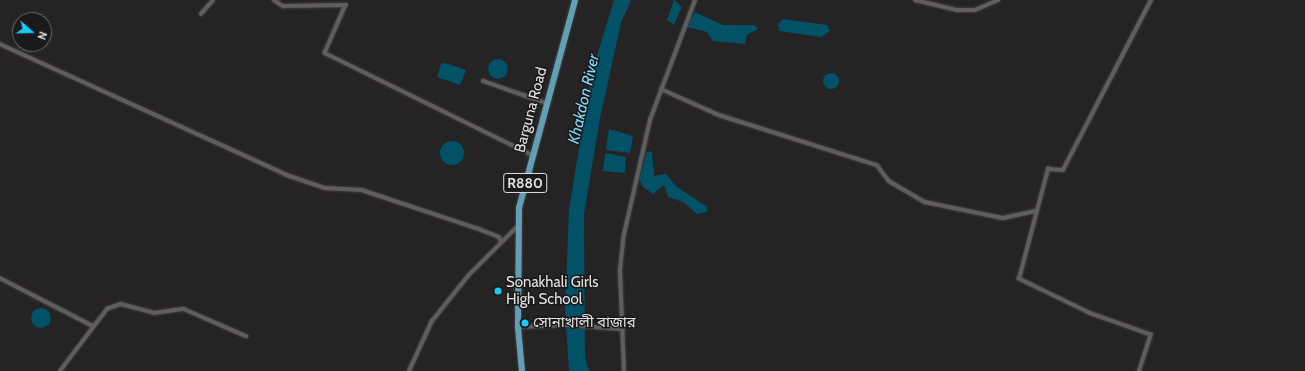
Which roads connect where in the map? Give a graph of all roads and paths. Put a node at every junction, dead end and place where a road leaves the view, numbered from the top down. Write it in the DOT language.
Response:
graph roads {
  1 [pos="213,0"];
  2 [pos="274,0"];
  3 [pos="575,0"];
  4 [pos="695,0"];
  5 [pos="915,0"];
  6 [pos="998,0"];
  7 [pos="1151,0"];
  8 [pos="201,14"];
  9 [pos="0,44"];
  10 [pos="483,80"];
  11 [pos="661,89"];
  12 [pos="546,103"];
  13 [pos="532,154"];
  14 [pos="1035,211"];
  15 [pos="518,226"];
  16 [pos="502,242"];
  17 [pos="0,278"];
  18 [pos="93,326"];
  19 [pos="518,327"];
  20 [pos="622,329"];
  21 [pos="246,336"];
  22 [pos="60,371"];
  23 [pos="409,371"];
  24 [pos="522,371"];
  25 [pos="624,371"];
  26 [pos="1140,371"];
  1 -- 8 [label="street"];
  2 -- 13 [label="street"];
  3 -- 12 [label="main road, Barguna Road / R880"];
  4 -- 11 [label="street"];
  5 -- 6 [label="street"];
  7 -- 14 [label="street"];
  9 -- 16 [label="street"];
  10 -- 12 [label="street"];
  11 -- 14 [label="street"];
  11 -- 20 [label="street"];
  12 -- 13 [label="main road, Barguna Road / R880"];
  13 -- 15 [label="main road, Barguna Road / R880"];
  14 -- 26 [label="street"];
  15 -- 16 [label="street"];
  15 -- 19 [label="main road, Barguna Road / R880"];
  16 -- 23 [label="street"];
  17 -- 18 [label="street"];
  18 -- 21 [label="street"];
  18 -- 22 [label="street"];
  19 -- 20 [label="street"];
  19 -- 24 [label="main road, Barguna Road / R880"];
  20 -- 25 [label="street"];
}
